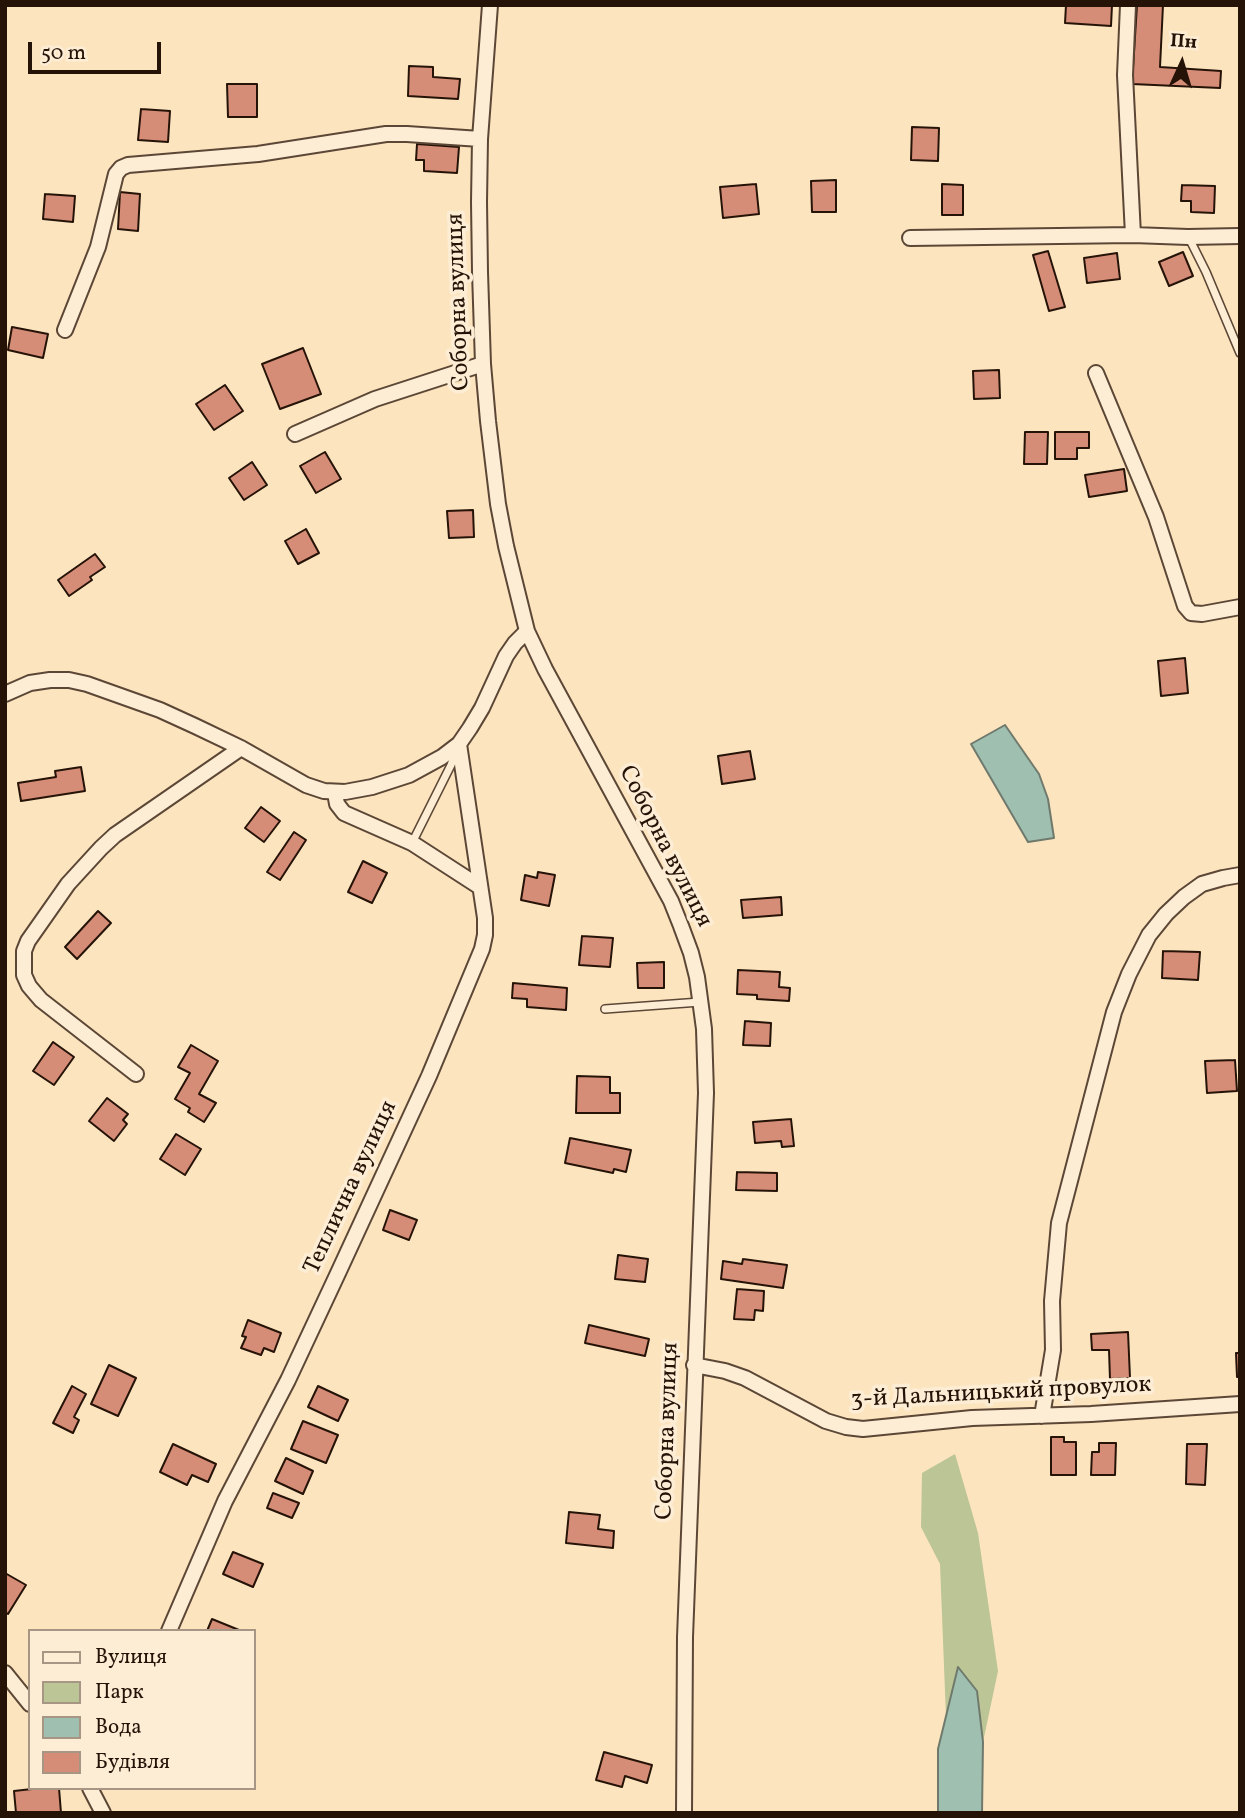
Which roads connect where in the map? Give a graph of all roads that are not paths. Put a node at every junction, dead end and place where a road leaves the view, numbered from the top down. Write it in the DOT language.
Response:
graph roads {
  1 [pos="490,5"];
  2 [pos="1128,5"];
  3 [pos="481,139"];
  4 [pos="1133,235"];
  5 [pos="1240,236"];
  6 [pos="1188,237"];
  7 [pos="909,238"];
  8 [pos="65,330"];
  9 [pos="1240,353"];
  10 [pos="483,364"];
  11 [pos="1096,373"];
  12 [pos="295,434"];
  13 [pos="1240,607"];
  14 [pos="527,631"];
  15 [pos="5,694"];
  16 [pos="459,744"];
  17 [pos="240,748"];
  18 [pos="335,793"];
  19 [pos="412,843"];
  20 [pos="1240,876"];
  21 [pos="480,887"];
  22 [pos="701,1002"];
  23 [pos="605,1009"];
  24 [pos="136,1074"];
  25 [pos="694,1365"];
  26 [pos="1240,1404"];
  27 [pos="1042,1416"];
  28 [pos="170,1629"];
  29 [pos="5,1673"];
  30 [pos="28,1702"];
  31 [pos="91,1790"];
  32 [pos="106,1790"];
  33 [pos="101,1809"];
  34 [pos="684,1813"];
  1 -- 3 [label="street, Соборна вулиця"];
  2 -- 4 [label="street"];
  3 -- 8 [label="street"];
  3 -- 10 [label="street, Соборна вулиця"];
  4 -- 6 [label="street"];
  4 -- 7 [label="street"];
  5 -- 6 [label="street"];
  6 -- 9 [label="lane"];
  10 -- 12 [label="street"];
  10 -- 14 [label="street, Соборна вулиця"];
  11 -- 13 [label="street"];
  14 -- 16 [label="street"];
  14 -- 22 [label="street, Соборна вулиця"];
  15 -- 17 [label="street"];
  16 -- 18 [label="street"];
  16 -- 19 [label="lane"];
  16 -- 21 [label="street, Теплична вулиця"];
  17 -- 18 [label="street"];
  17 -- 24 [label="street"];
  18 -- 19 [label="street"];
  19 -- 21 [label="street"];
  20 -- 27 [label="street"];
  21 -- 28 [label="street, Теплична вулиця"];
  22 -- 23 [label="lane"];
  22 -- 25 [label="street, Соборна вулиця"];
  25 -- 27 [label="street, 3-й Дальницький провулок"];
  25 -- 34 [label="street, Соборна вулиця"];
  26 -- 27 [label="street, 3-й Дальницький провулок"];
  29 -- 30 [label="street"];
  31 -- 33 [label="street"];
  32 -- 33 [label="street"];
}
